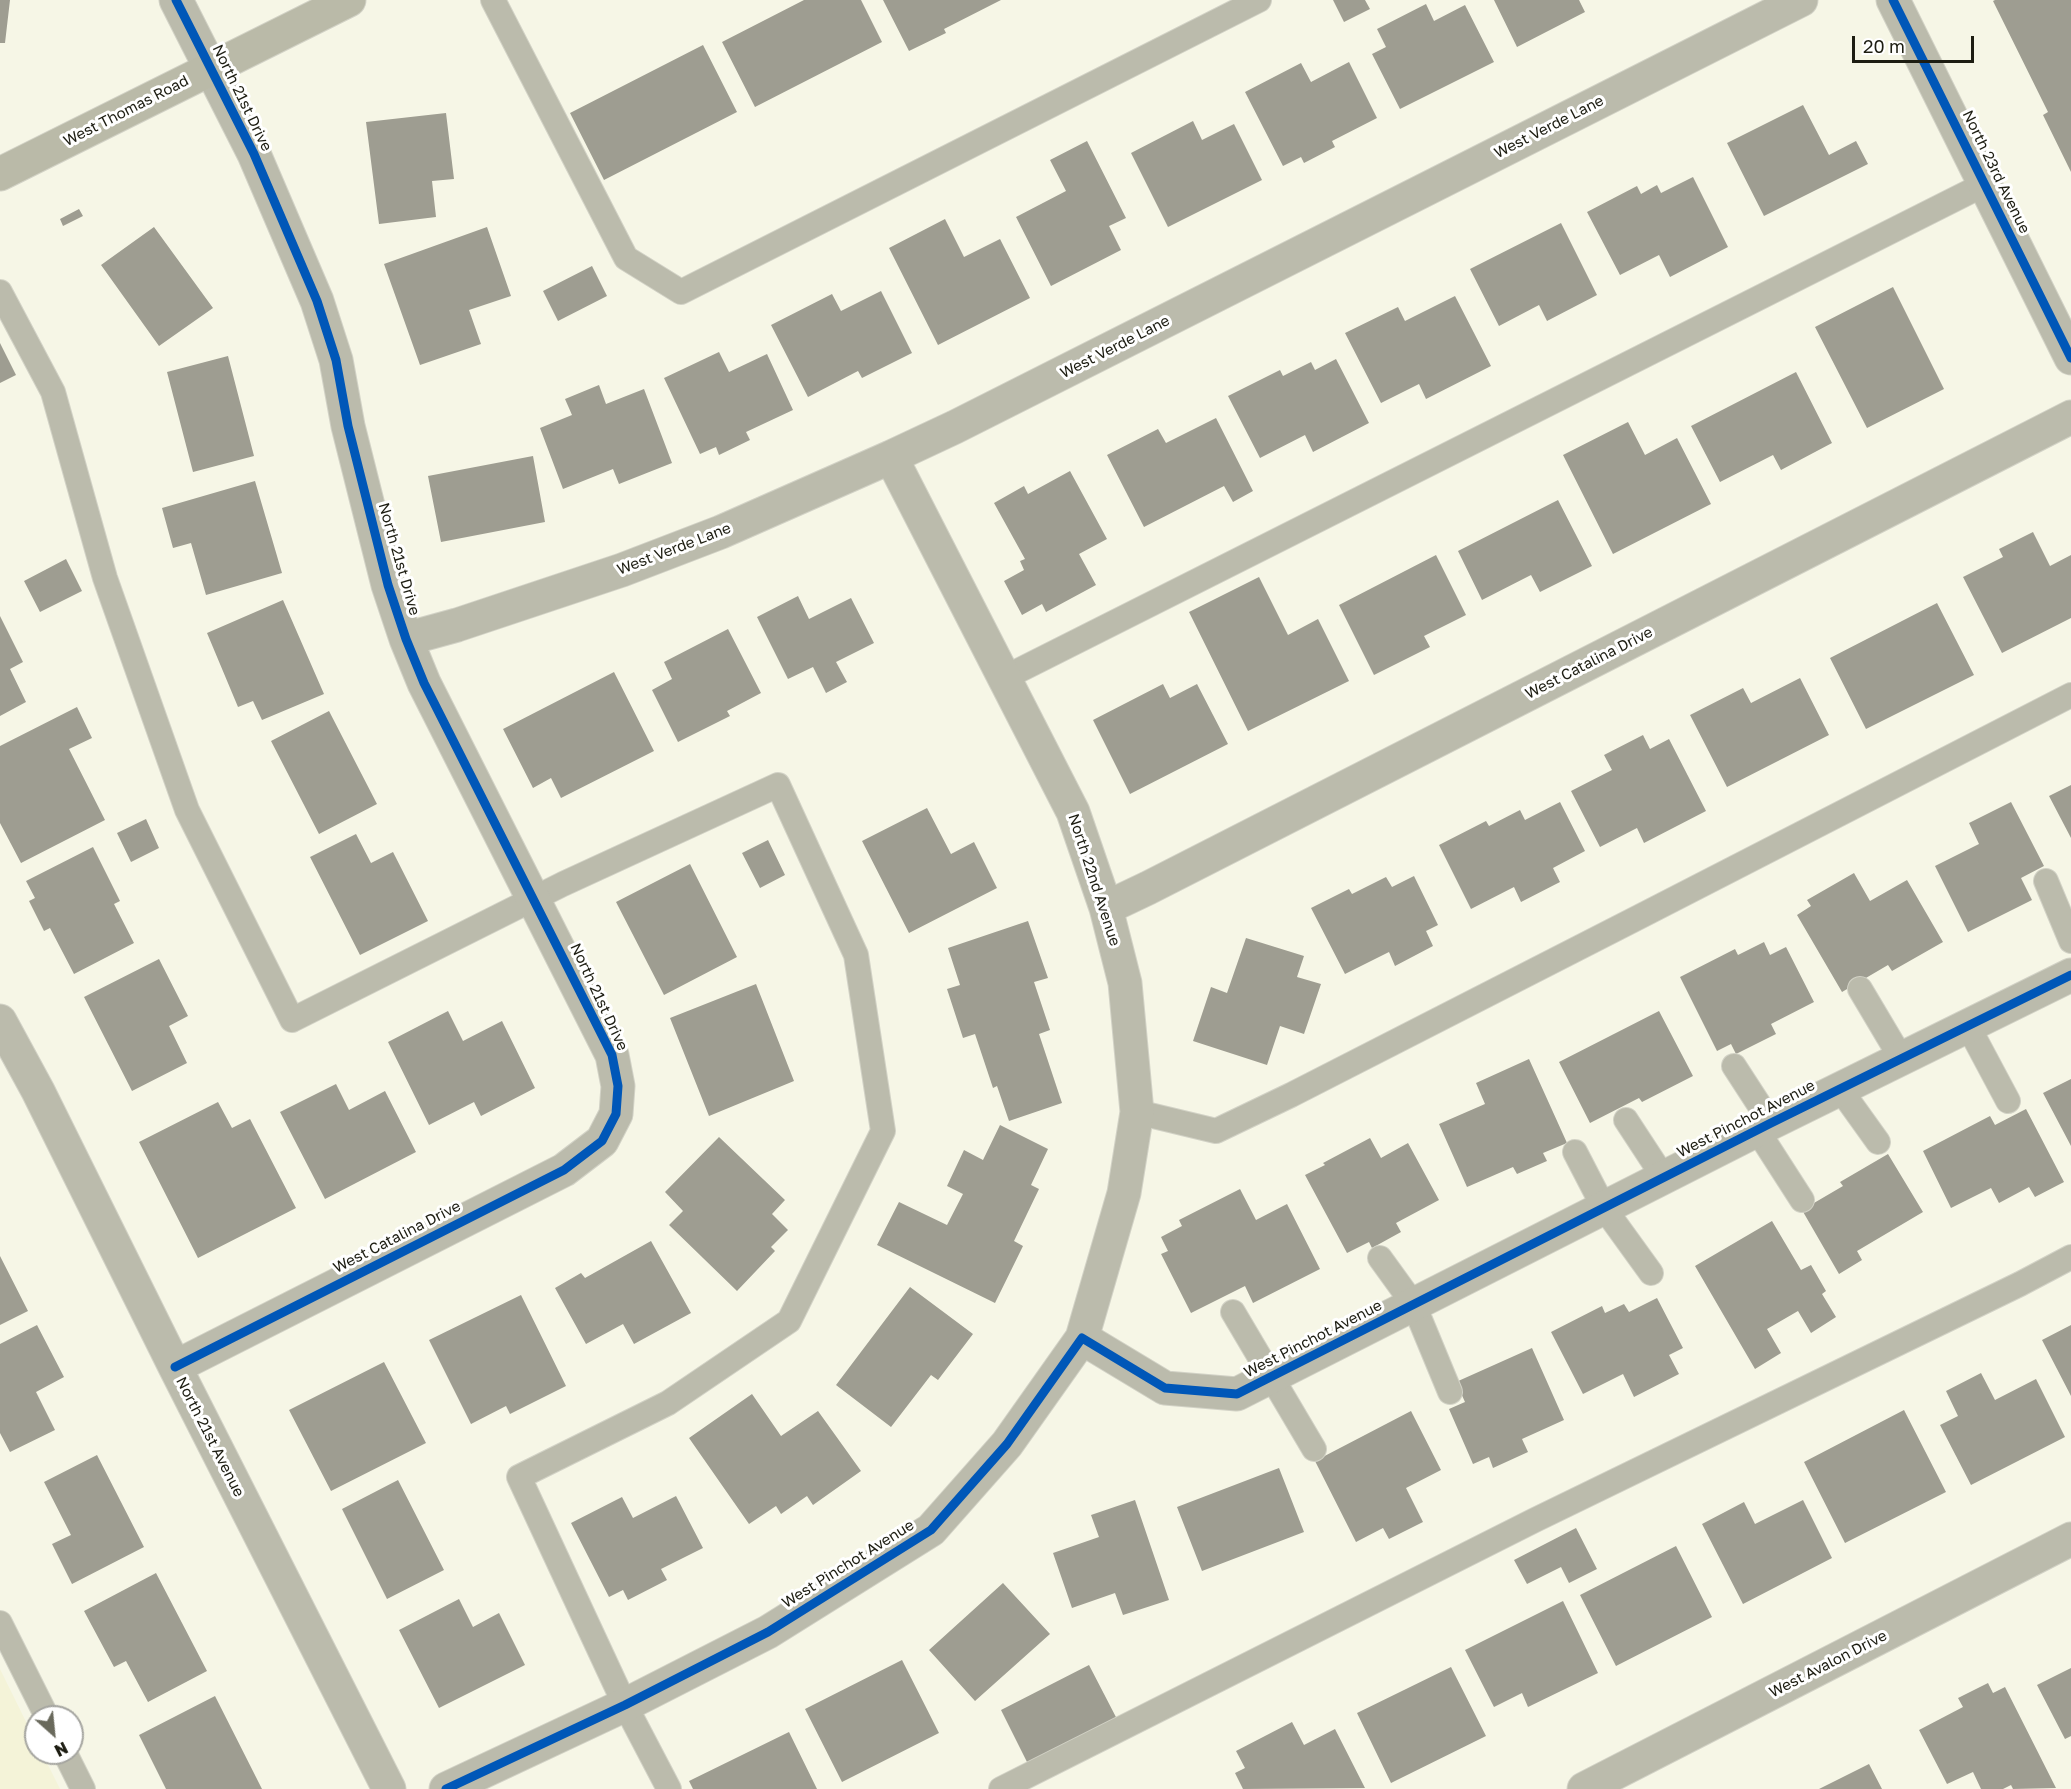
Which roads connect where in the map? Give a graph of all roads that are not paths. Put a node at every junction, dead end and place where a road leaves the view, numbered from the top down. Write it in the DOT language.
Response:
graph roads {
  1 [pos="176,0"];
  2 [pos="349,0"];
  3 [pos="493,0"];
  4 [pos="1258,0"];
  5 [pos="1801,0"];
  6 [pos="1893,0"];
  7 [pos="211,68"];
  8 [pos="0,174"];
  9 [pos="1985,184"];
  10 [pos="0,292"];
  11 [pos="2071,358"];
  12 [pos="2071,417"];
  13 [pos="891,457"];
  14 [pos="406,639"];
  15 [pos="1004,678"];
  16 [pos="2071,695"];
  17 [pos="2046,881"];
  18 [pos="534,898"];
  19 [pos="1106,908"];
  20 [pos="2071,940"];
  21 [pos="2071,975"];
  22 [pos="1860,989"];
  23 [pos="0,1021"];
  24 [pos="1968,1026"];
  25 [pos="1901,1058"];
  26 [pos="1734,1066"];
  27 [pos="1840,1089"];
  28 [pos="2008,1101"];
  29 [pos="1137,1112"];
  30 [pos="616,1114"];
  31 [pos="1626,1120"];
  32 [pos="1764,1127"];
  33 [pos="1878,1142"];
  34 [pos="1575,1152"];
  35 [pos="1664,1178"];
  36 [pos="1802,1200"];
  37 [pos="1604,1208"];
  38 [pos="2071,1257"];
  39 [pos="1380,1258"];
  40 [pos="1651,1274"];
  41 [pos="1414,1305"];
  42 [pos="1233,1312"];
  43 [pos="1082,1338"];
  44 [pos="175,1367"];
  45 [pos="1271,1377"];
  46 [pos="1450,1392"];
  47 [pos="1314,1449"];
  48 [pos="2071,1539"];
  49 [pos="0,1623"];
  50 [pos="41,1705"];
  51 [pos="625,1705"];
  52 [pos="71,1765"];
  53 [pos="83,1789"];
  54 [pos="389,1789"];
  55 [pos="446,1789"];
  56 [pos="669,1789"];
  57 [pos="1001,1789"];
  58 [pos="1584,1789"];
  1 -- 7 [label="street, North 21st Drive"];
  2 -- 7 [label="main road, West Thomas Road"];
  3 -- 4 [label="lane"];
  5 -- 13 [label="street, West Verde Lane"];
  6 -- 9 [label="street, North 23rd Avenue"];
  7 -- 8 [label="main road, West Thomas Road"];
  7 -- 14 [label="street, North 21st Drive"];
  9 -- 11 [label="street, North 23rd Avenue"];
  9 -- 15 [label="lane"];
  10 -- 18 [label="lane"];
  12 -- 19 [label="street, West Catalina Drive"];
  13 -- 14 [label="street, West Verde Lane"];
  13 -- 15 [label="street, North 22nd Avenue"];
  14 -- 18 [label="street, North 21st Drive"];
  15 -- 19 [label="street, North 22nd Avenue"];
  16 -- 29 [label="lane"];
  17 -- 20 [label="lane"];
  18 -- 30 [label="street, North 21st Drive"];
  18 -- 51 [label="lane"];
  19 -- 29 [label="street, North 22nd Avenue"];
  21 -- 24 [label="street, West Pinchot Avenue"];
  22 -- 25 [label="lane"];
  23 -- 44 [label="street, North 21st Avenue"];
  24 -- 25 [label="street, West Pinchot Avenue"];
  24 -- 28 [label="lane"];
  25 -- 27 [label="street, West Pinchot Avenue"];
  26 -- 32 [label="lane"];
  27 -- 32 [label="street, West Pinchot Avenue"];
  27 -- 33 [label="lane"];
  29 -- 43 [label="street, North 22nd Avenue"];
  30 -- 44 [label="street, West Catalina Drive"];
  31 -- 35 [label="lane"];
  32 -- 35 [label="street, West Pinchot Avenue"];
  32 -- 36 [label="lane"];
  34 -- 37 [label="lane"];
  35 -- 37 [label="street, West Pinchot Avenue"];
  37 -- 40 [label="lane"];
  37 -- 41 [label="street, West Pinchot Avenue"];
  38 -- 57 [label="lane"];
  39 -- 41 [label="lane"];
  41 -- 45 [label="street, West Pinchot Avenue"];
  41 -- 46 [label="lane"];
  42 -- 45 [label="lane"];
  43 -- 45 [label="street, West Pinchot Avenue"];
  43 -- 51 [label="street, West Pinchot Avenue"];
  44 -- 54 [label="street, North 21st Avenue"];
  45 -- 47 [label="lane"];
  48 -- 58 [label="street, West Avalon Drive"];
  49 -- 50 [label="lane"];
  51 -- 55 [label="street, West Pinchot Avenue"];
  51 -- 56 [label="lane"];
  52 -- 53 [label="lane"];
}
